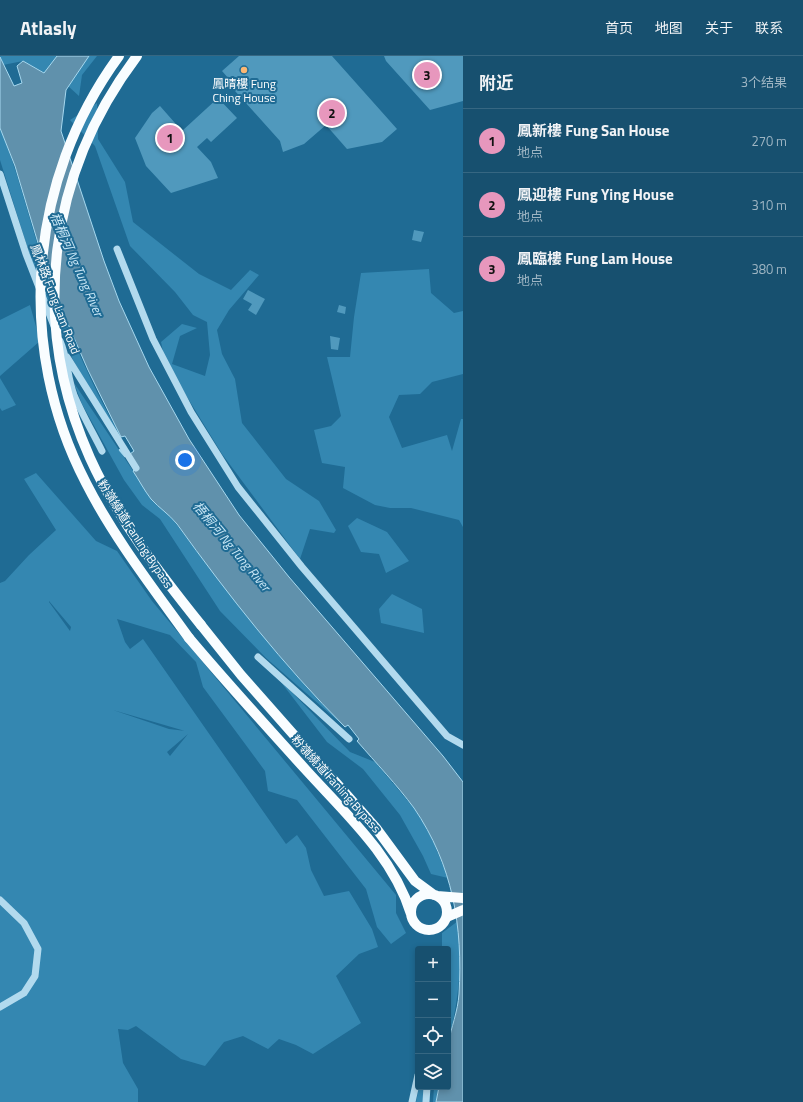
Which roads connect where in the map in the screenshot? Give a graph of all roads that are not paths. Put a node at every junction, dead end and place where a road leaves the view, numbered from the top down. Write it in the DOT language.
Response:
graph roads {
  1 [pos="119,56"];
  2 [pos="137,56"];
  3 [pos="0,174"];
  4 [pos="117,249"];
  5 [pos="66,355"];
  6 [pos="102,451"];
  7 [pos="136,468"];
  8 [pos="258,657"];
  9 [pos="349,739"];
  10 [pos="463,745"];
  11 [pos="435,895"];
  12 [pos="463,898"];
  13 [pos="0,900"];
  14 [pos="454,913"];
  15 [pos="411,914"];
  16 [pos="0,1006"];
  17 [pos="415,1088"];
  18 [pos="427,1090"];
  19 [pos="412,1102"];
  20 [pos="426,1102"];
  1 -- 15 [label="main road, 粉嶺繞道 Fanling Bypass, bridge"];
  2 -- 11 [label="main road, 粉嶺繞道 Fanling Bypass, bridge"];
  3 -- 5 [label="lane, 鳳林路 Fung Lam Road"];
  4 -- 10 [label="lane"];
  5 -- 6 [label="lane, 鳳林路 Fung Lam Road"];
  5 -- 7 [label="lane"];
  8 -- 9 [label="lane"];
  11 -- 12 [label="main road"];
  11 -- 14 [label="main road"];
  11 -- 15 [label="main road"];
  13 -- 16 [label="lane"];
  14 -- 15 [label="main road"];
  17 -- 19 [label="lane"];
  18 -- 20 [label="lane"];
}
